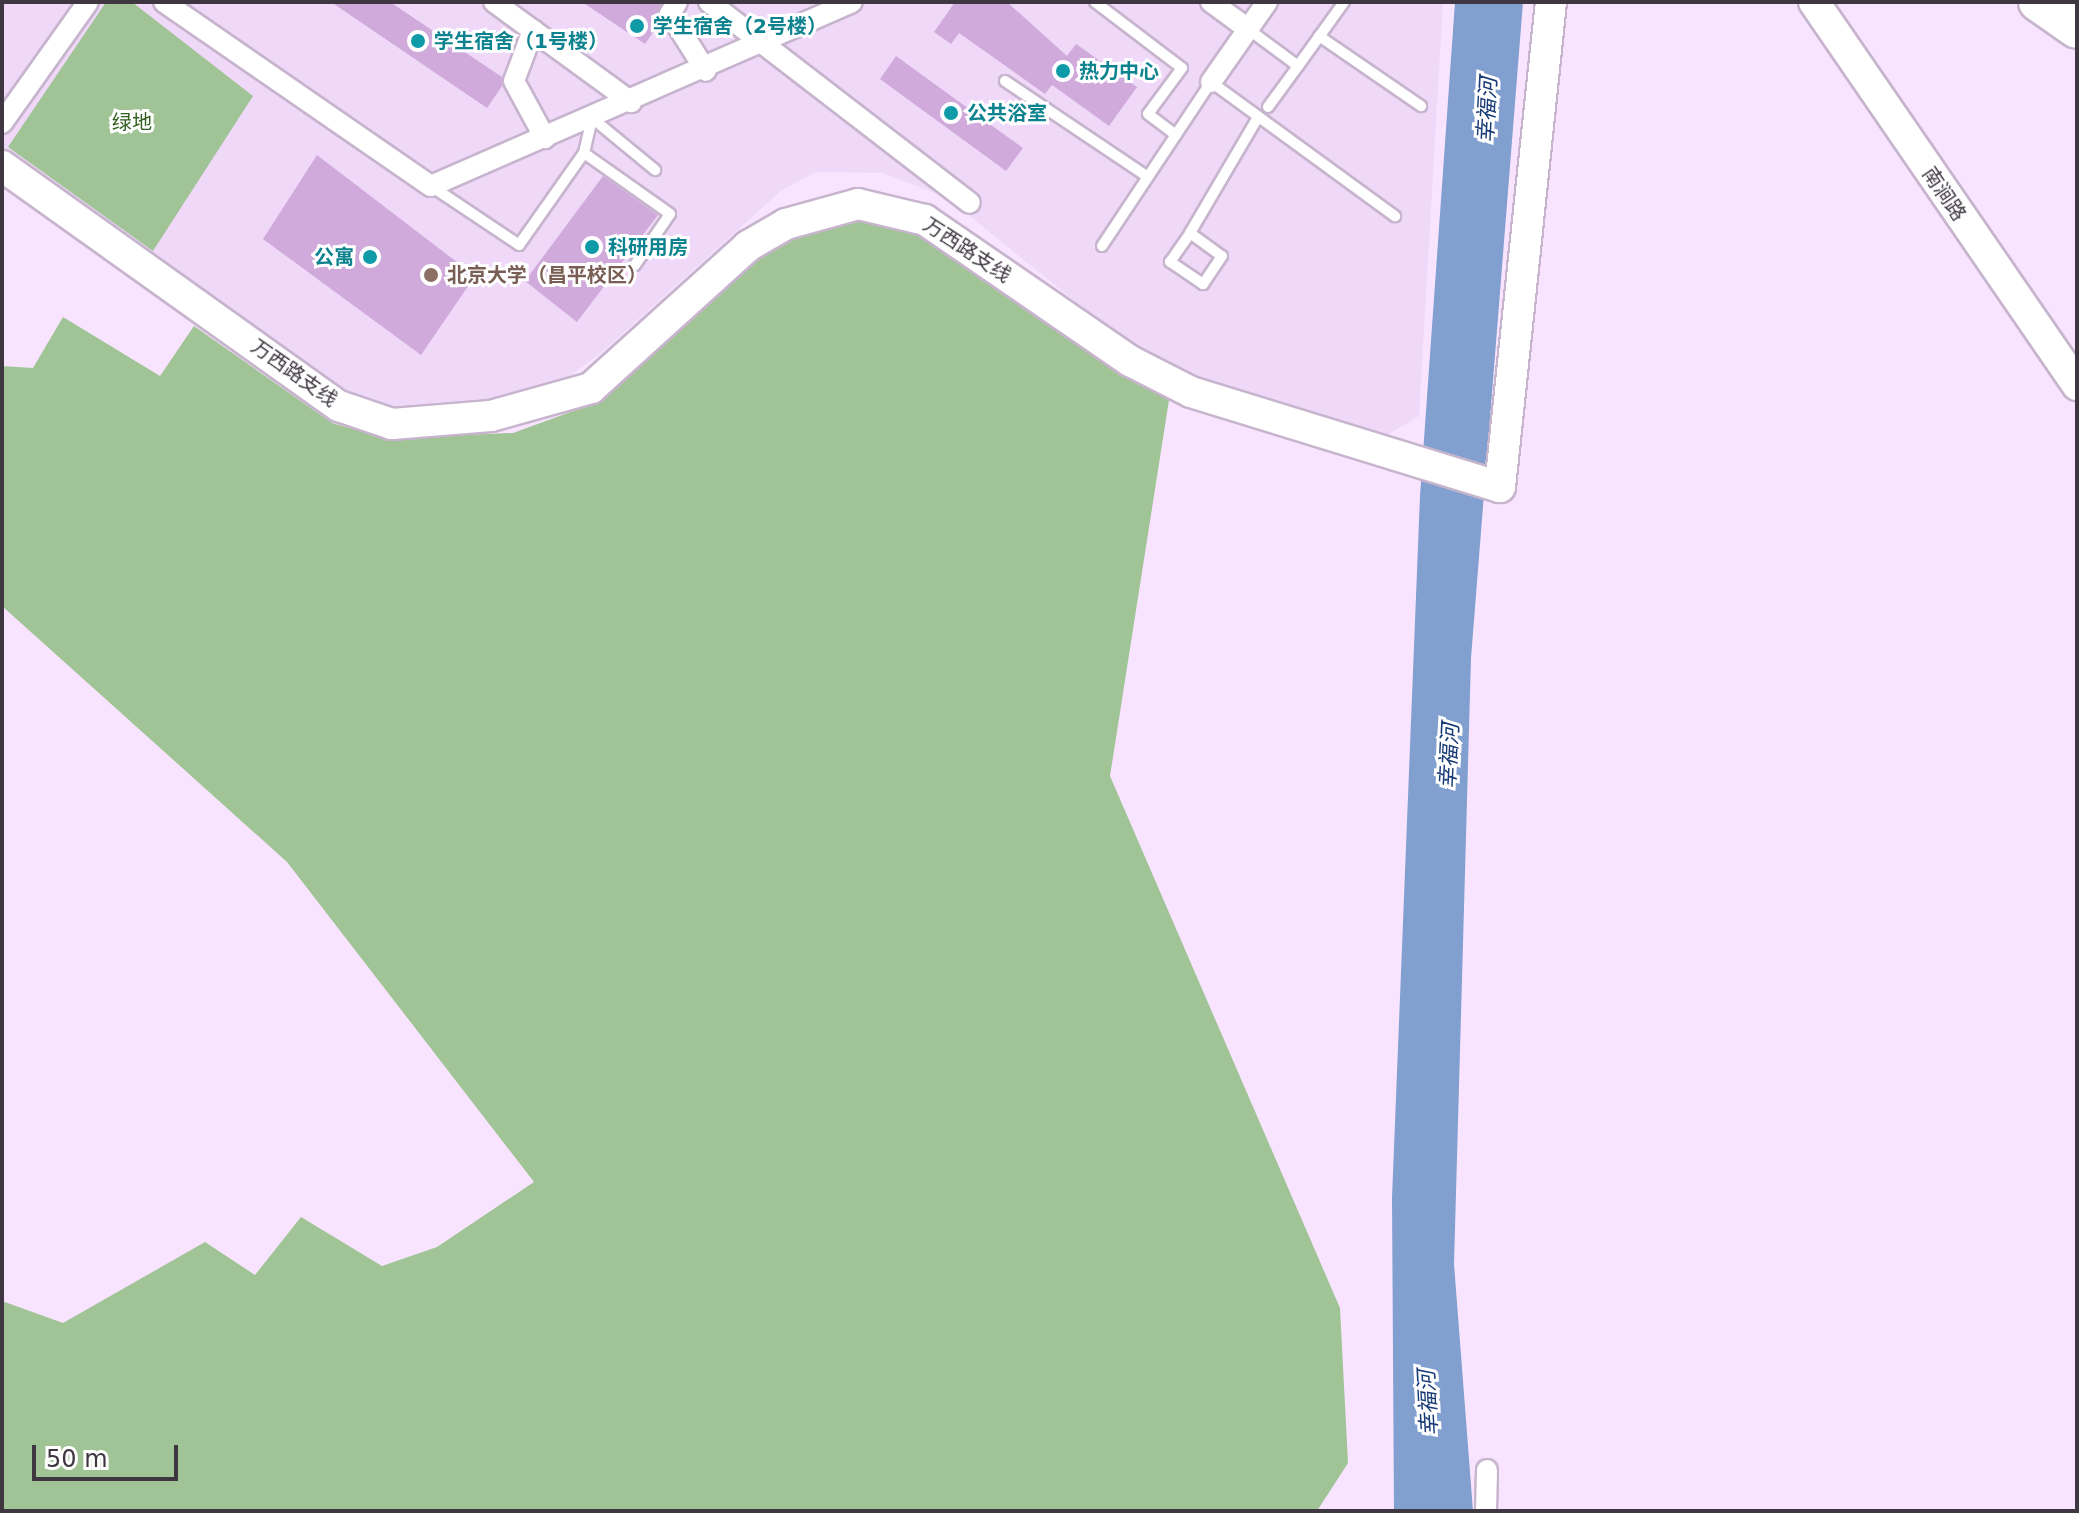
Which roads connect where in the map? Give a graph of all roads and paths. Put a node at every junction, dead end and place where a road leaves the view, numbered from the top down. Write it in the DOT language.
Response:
graph roads {
  1 [pos="88,2"];
  2 [pos="164,2"];
  3 [pos="494,2"];
  4 [pos="677,2"];
  5 [pos="709,2"];
  6 [pos="1095,2"];
  7 [pos="1211,2"];
  8 [pos="1267,2"];
  9 [pos="1344,2"];
  10 [pos="1551,2"];
  11 [pos="1814,2"];
  12 [pos="2038,2"];
  13 [pos="2067,2"];
  14 [pos="845,4"];
  15 [pos="2077,9"];
  16 [pos="1248,29"];
  17 [pos="2077,29"];
  18 [pos="533,30"];
  19 [pos="1319,36"];
  20 [pos="769,44"];
  21 [pos="1298,66"];
  22 [pos="706,71"];
  23 [pos="1005,81"];
  24 [pos="1211,82"];
  25 [pos="631,102"];
  26 [pos="1421,106"];
  27 [pos="1268,107"];
  28 [pos="1258,117"];
  29 [pos="592,118"];
  30 [pos="2,123"];
  31 [pos="1176,135"];
  32 [pos="545,138"];
  33 [pos="584,153"];
  34 [pos="2,166"];
  35 [pos="655,170"];
  36 [pos="1148,177"];
  37 [pos="431,186"];
  38 [pos="970,203"];
  39 [pos="1395,216"];
  40 [pos="1190,233"];
  41 [pos="1102,246"];
  42 [pos="635,265"];
  43 [pos="2077,385"];
  44 [pos="1487,1470"];
  45 [pos="1486,1511"];
  1 -- 30 [label="street"];
  2 -- 37 [label="street"];
  3 -- 18 [label="street"];
  4 -- 22 [label="street"];
  5 -- 20 [label="street"];
  6 -- 31 [label="lane"];
  7 -- 16 [label="street"];
  8 -- 16 [label="street"];
  9 -- 19 [label="lane"];
  10 -- 34 [label="street, 万西路支线"];
  11 -- 43 [label="street, 南涧路"];
  12 -- 17 [label="highway"];
  13 -- 15 [label="highway"];
  14 -- 20 [label="street"];
  16 -- 21 [label="lane"];
  16 -- 24 [label="street"];
  18 -- 25 [label="street"];
  18 -- 32 [label="street"];
  19 -- 21 [label="lane"];
  19 -- 26 [label="lane"];
  20 -- 22 [label="street"];
  20 -- 38 [label="street"];
  21 -- 27 [label="lane"];
  22 -- 25 [label="street"];
  23 -- 36 [label="lane"];
  24 -- 28 [label="lane"];
  24 -- 31 [label="lane"];
  25 -- 29 [label="street"];
  28 -- 39 [label="lane"];
  28 -- 40 [label="lane"];
  29 -- 32 [label="street"];
  29 -- 33 [label="lane"];
  29 -- 35 [label="lane"];
  31 -- 36 [label="lane"];
  32 -- 37 [label="street"];
  33 -- 37 [label="lane"];
  33 -- 42 [label="lane"];
  36 -- 41 [label="lane"];
  40 -- 40 [label="lane"];
  44 -- 45 [label="street"];
}
